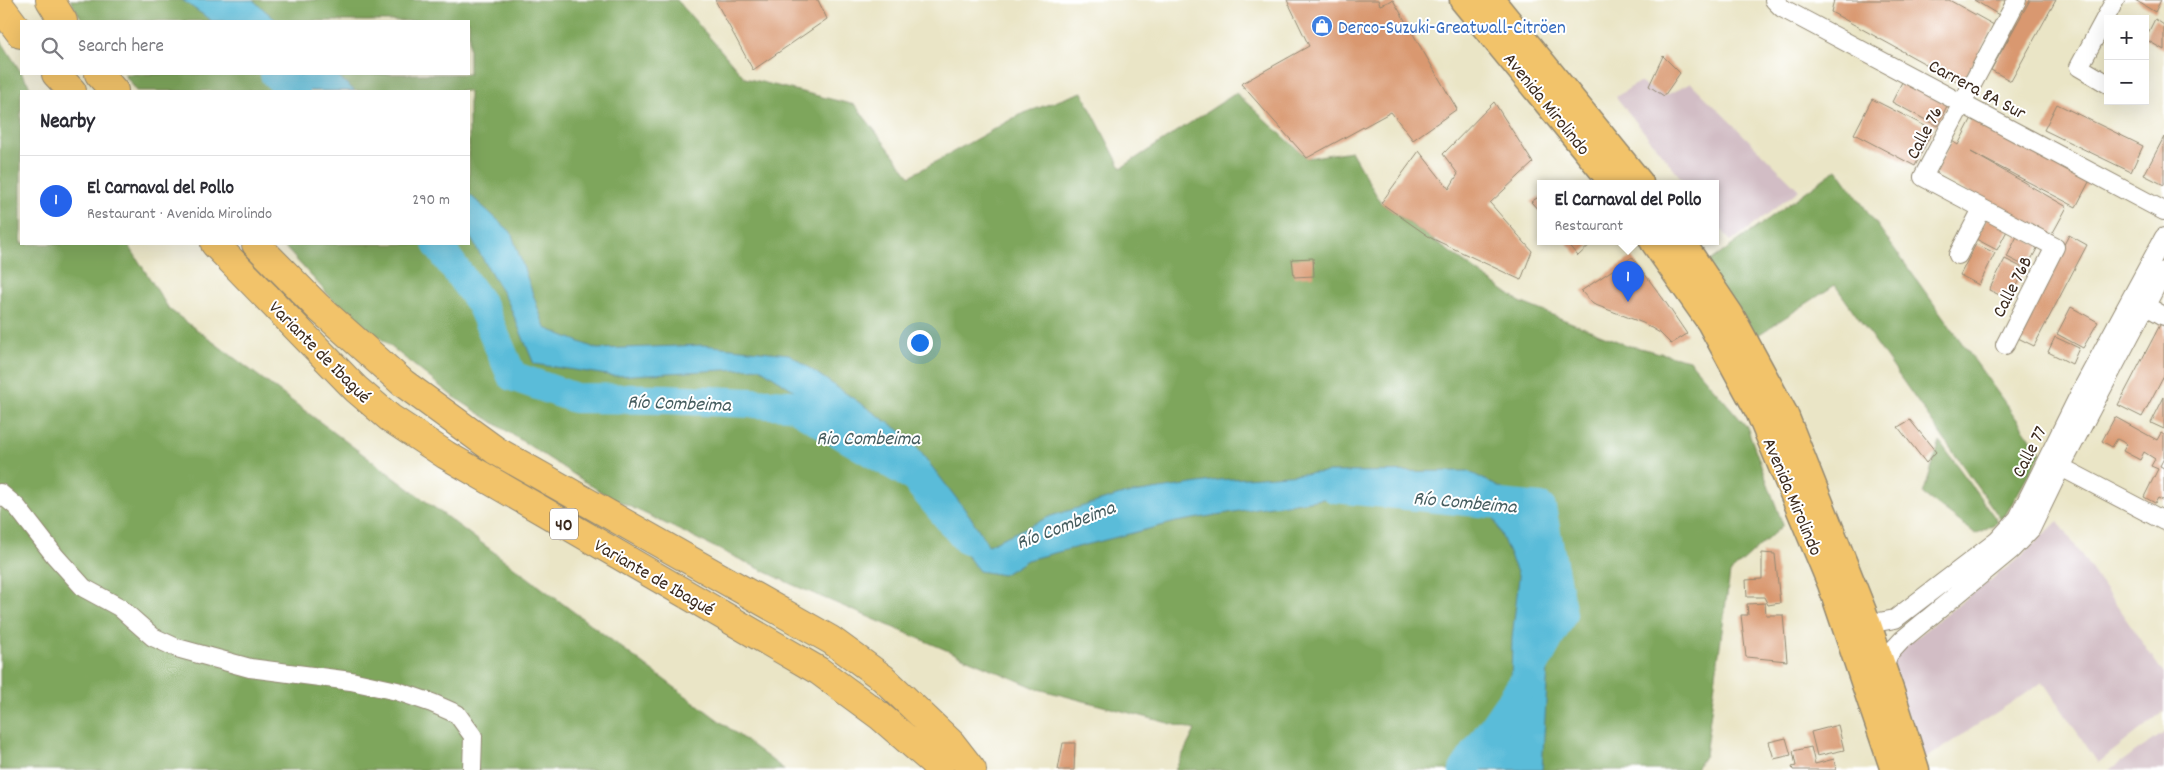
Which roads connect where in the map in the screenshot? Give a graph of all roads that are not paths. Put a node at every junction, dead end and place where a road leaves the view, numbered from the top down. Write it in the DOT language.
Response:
graph roads {
  1 [pos="50,0"];
  2 [pos="1464,0"];
  3 [pos="1491,0"];
  4 [pos="1774,0"];
  5 [pos="2016,0"];
  6 [pos="2115,0"];
  7 [pos="0,6"];
  8 [pos="62,20"];
  9 [pos="20,33"];
  10 [pos="57,75"];
  11 [pos="100,75"];
  12 [pos="2104,82"];
  13 [pos="71,90"];
  14 [pos="113,90"];
  15 [pos="1962,104"];
  16 [pos="1611,180"];
  17 [pos="1638,180"];
  18 [pos="1982,210"];
  19 [pos="2164,211"];
  20 [pos="2164,237"];
  21 [pos="216,245"];
  22 [pos="257,245"];
  23 [pos="1656,245"];
  24 [pos="1684,245"];
  25 [pos="1958,255"];
  26 [pos="2164,271"];
  27 [pos="2138,302"];
  28 [pos="2164,316"];
  29 [pos="2005,344"];
  30 [pos="2052,475"];
  31 [pos="0,492"];
  32 [pos="2164,521"];
  33 [pos="1866,619"];
  34 [pos="1884,669"];
  35 [pos="472,770"];
  36 [pos="939,770"];
  37 [pos="972,770"];
  38 [pos="1894,770"];
  39 [pos="1916,770"];
  1 -- 8 [label="highway"];
  2 -- 16 [label="main road, Avenida Mirolindo"];
  3 -- 17 [label="main road, Avenida Mirolindo"];
  4 -- 15 [label="street, Carrera 8A Sur"];
  5 -- 15 [label="street, Calle 76"];
  6 -- 12 [label="street"];
  7 -- 9 [label="highway"];
  10 -- 13 [label="highway"];
  11 -- 14 [label="highway"];
  15 -- 18 [label="street, Calle 76"];
  15 -- 19 [label="street, Carrera 8A Sur"];
  18 -- 25 [label="street"];
  18 -- 29 [label="street, Calle 76B"];
  20 -- 27 [label="street, Calle 77"];
  21 -- 36 [label="highway, Variante de Ibagué / 40"];
  22 -- 37 [label="highway, Variante de Ibagué / 40"];
  23 -- 38 [label="main road, Avenida Mirolindo"];
  24 -- 33 [label="main road, Avenida Mirolindo"];
  26 -- 27 [label="street, Calle 77"];
  27 -- 28 [label="street"];
  27 -- 30 [label="street, Calle 77"];
  30 -- 32 [label="street"];
  30 -- 33 [label="street, Calle 77"];
  30 -- 34 [label="street, Calle 77"];
  31 -- 35 [label="street"];
  33 -- 34 [label="main road, Avenida Mirolindo"];
  34 -- 39 [label="main road, Avenida Mirolindo"];
}
